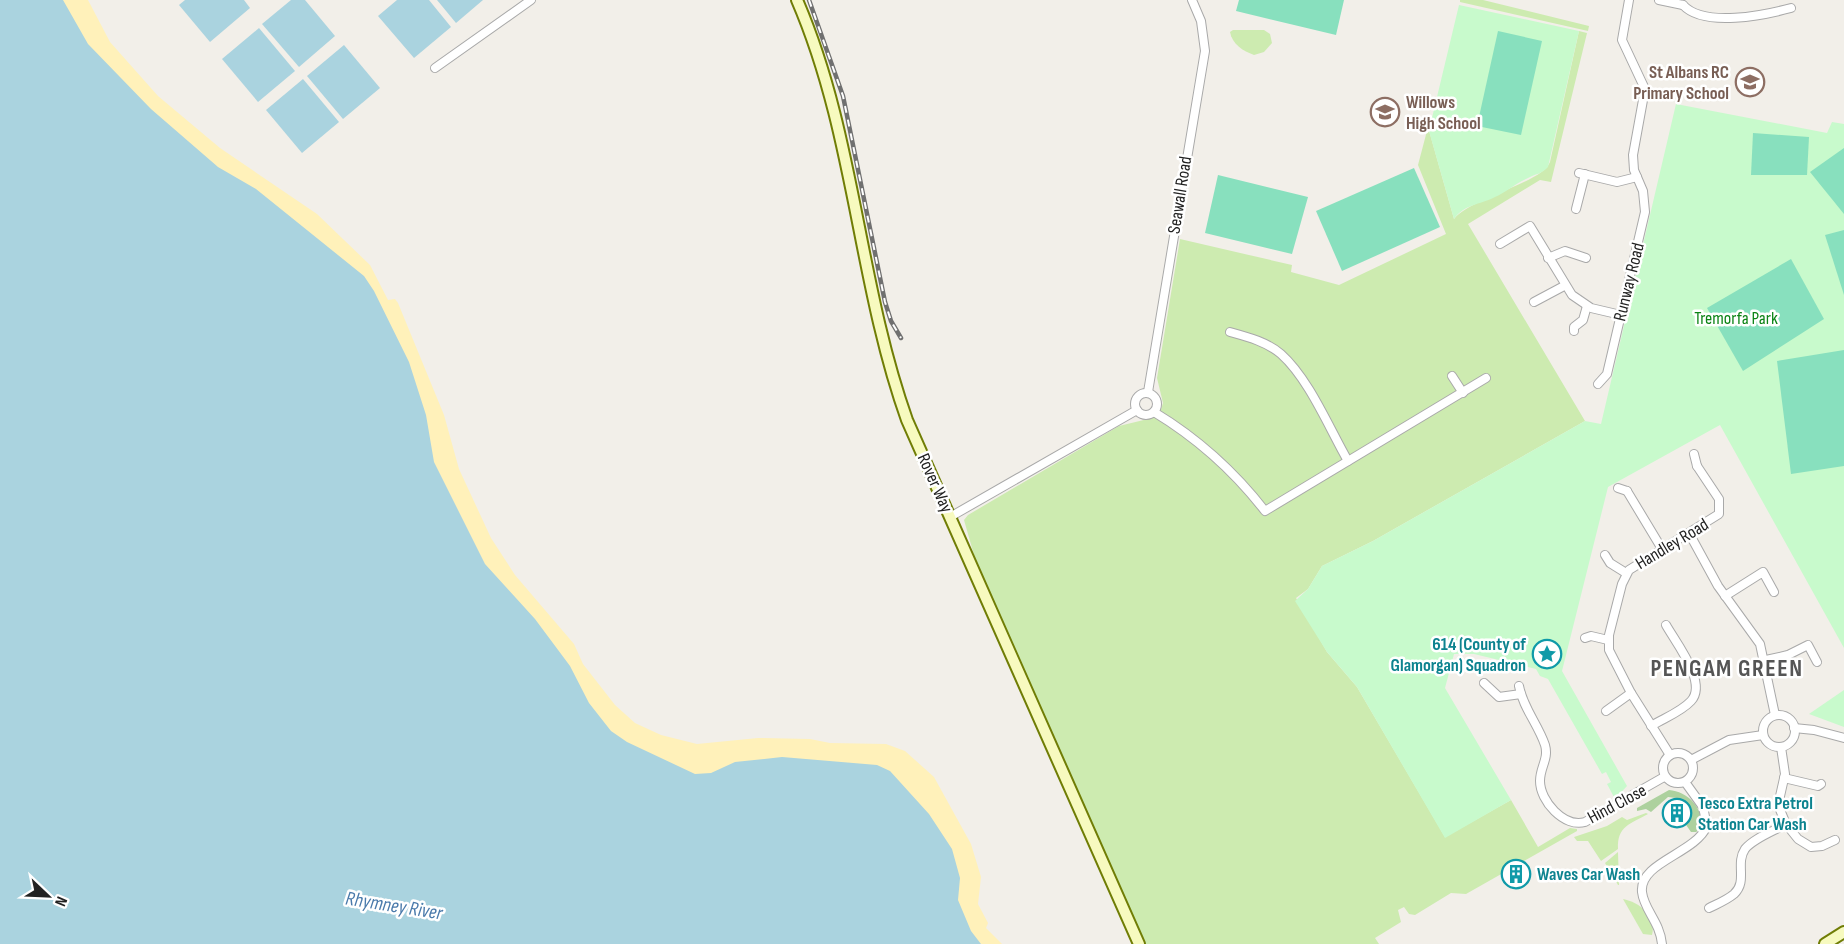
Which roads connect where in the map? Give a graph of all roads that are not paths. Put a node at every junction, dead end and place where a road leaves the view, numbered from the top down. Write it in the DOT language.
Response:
graph roads {
  1 [pos="531,0"];
  2 [pos="797,0"];
  3 [pos="1192,0"];
  4 [pos="1629,0"];
  5 [pos="1659,0"];
  6 [pos="1685,2"];
  7 [pos="1791,8"];
  8 [pos="435,68"];
  9 [pos="1637,177"];
  10 [pos="1576,209"];
  11 [pos="1500,244"];
  12 [pos="1548,258"];
  13 [pos="1586,258"];
  14 [pos="1564,286"];
  15 [pos="1534,302"];
  16 [pos="1587,306"];
  17 [pos="1621,315"];
  18 [pos="1574,331"];
  19 [pos="1230,332"];
  20 [pos="1452,376"];
  21 [pos="1486,378"];
  22 [pos="1598,384"];
  23 [pos="1148,392"];
  24 [pos="1463,393"];
  25 [pos="1137,410"];
  26 [pos="1154,412"];
  27 [pos="1694,454"];
  28 [pos="1348,461"];
  29 [pos="1618,488"];
  30 [pos="950,517"];
  31 [pos="1689,533"];
  32 [pos="1662,549"];
  33 [pos="1605,555"];
  34 [pos="1771,568"];
  35 [pos="1763,572"];
  36 [pos="1626,573"];
  37 [pos="1774,592"];
  38 [pos="1725,596"];
  39 [pos="1666,626"];
  40 [pos="1803,637"];
  41 [pos="1585,638"];
  42 [pos="1608,639"];
  43 [pos="1808,645"];
  44 [pos="1766,660"];
  45 [pos="1817,662"];
  46 [pos="1484,683"];
  47 [pos="1631,693"];
  48 [pos="1606,711"];
  49 [pos="1775,715"];
  50 [pos="1651,726"];
  51 [pos="1794,728"];
  52 [pos="1763,735"];
  53 [pos="1844,738"];
  54 [pos="1781,747"];
  55 [pos="1670,754"];
  56 [pos="1691,760"];
  57 [pos="1664,777"];
  58 [pos="1784,778"];
  59 [pos="1685,782"];
  60 [pos="1821,784"];
  61 [pos="1786,824"];
  62 [pos="1835,840"];
  63 [pos="1709,908"];
  64 [pos="1844,932"];
  65 [pos="1139,944"];
  66 [pos="1662,944"];
  67 [pos="1826,944"];
  1 -- 8 [label="street"];
  2 -- 30 [label="street, Rover Way"];
  3 -- 23 [label="street, Seawall Road"];
  4 -- 9 [label="street, Runway Road"];
  5 -- 6 [label="street"];
  6 -- 7 [label="street"];
  9 -- 10 [label="street"];
  9 -- 17 [label="street, Runway Road"];
  11 -- 12 [label="street"];
  12 -- 13 [label="street"];
  12 -- 14 [label="street"];
  14 -- 15 [label="street"];
  14 -- 16 [label="street"];
  16 -- 17 [label="street"];
  16 -- 18 [label="street"];
  17 -- 22 [label="street, Runway Road"];
  19 -- 28 [label="street"];
  20 -- 24 [label="street"];
  21 -- 24 [label="street"];
  23 -- 25 [label="street"];
  23 -- 26 [label="street"];
  24 -- 28 [label="street"];
  25 -- 26 [label="street"];
  25 -- 30 [label="street"];
  26 -- 28 [label="street"];
  27 -- 31 [label="street, Handley Road"];
  29 -- 32 [label="street"];
  30 -- 65 [label="street, Rover Way"];
  31 -- 32 [label="street, Handley Road"];
  31 -- 38 [label="street"];
  32 -- 36 [label="street, Handley Road"];
  33 -- 36 [label="street"];
  34 -- 35 [label="street"];
  35 -- 37 [label="street"];
  35 -- 38 [label="street"];
  36 -- 42 [label="street, Handley Road"];
  38 -- 44 [label="street"];
  39 -- 50 [label="street"];
  40 -- 43 [label="street"];
  41 -- 42 [label="street"];
  42 -- 47 [label="street"];
  43 -- 44 [label="street"];
  43 -- 45 [label="street"];
  44 -- 49 [label="street"];
  46 -- 57 [label="street, Hind Close"];
  47 -- 48 [label="street"];
  47 -- 50 [label="street"];
  49 -- 51 [label="street"];
  49 -- 52 [label="street"];
  50 -- 55 [label="street"];
  51 -- 53 [label="street"];
  51 -- 54 [label="street"];
  52 -- 54 [label="street"];
  52 -- 56 [label="street"];
  54 -- 58 [label="street"];
  55 -- 56 [label="street"];
  55 -- 57 [label="street"];
  56 -- 59 [label="street"];
  57 -- 59 [label="street"];
  58 -- 60 [label="street"];
  58 -- 61 [label="street"];
  59 -- 66 [label="street"];
  61 -- 62 [label="street"];
  61 -- 63 [label="street"];
  64 -- 67 [label="street"];
}
